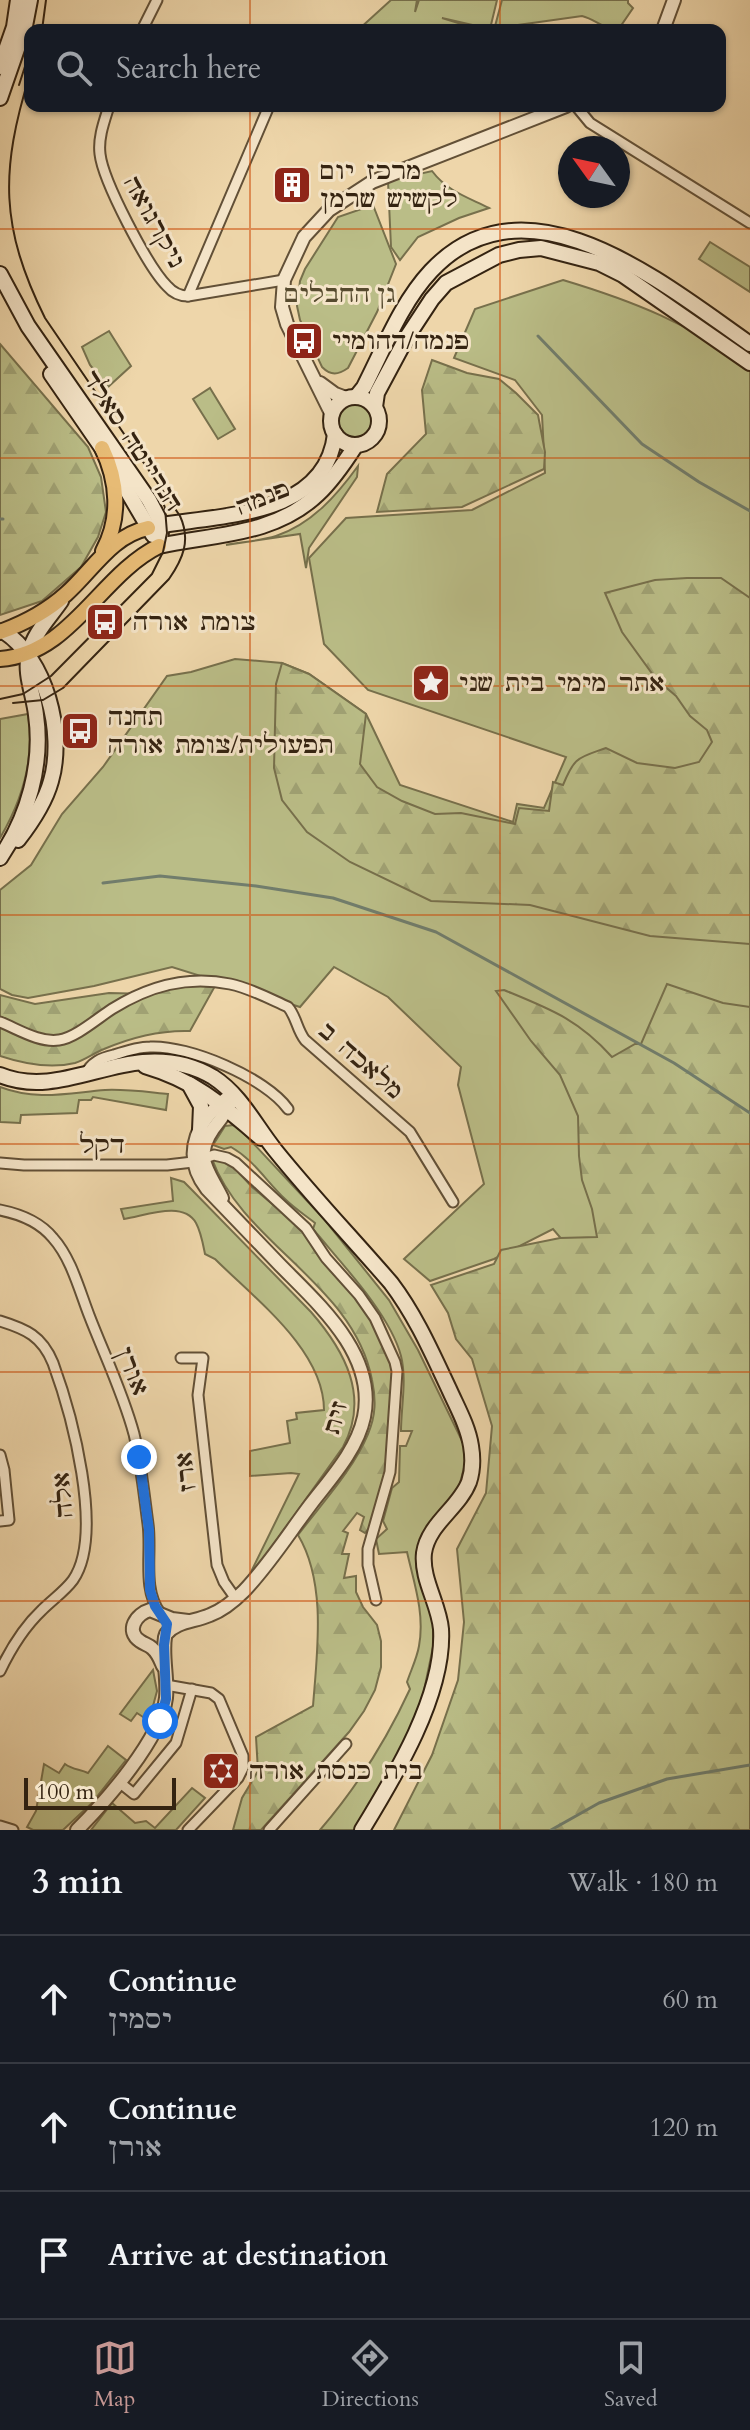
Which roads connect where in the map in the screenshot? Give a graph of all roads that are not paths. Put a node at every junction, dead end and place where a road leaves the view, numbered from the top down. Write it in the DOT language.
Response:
graph roads {
  1 [pos="18,0"];
  2 [pos="30,0"];
  3 [pos="157,0"];
  4 [pos="674,0"];
  5 [pos="25,24"];
  6 [pos="145,24"];
  7 [pos="665,24"];
  8 [pos="24,29"];
  9 [pos="0,67"];
  10 [pos="0,98"];
  11 [pos="107,112"];
  12 [pos="266,112"];
  13 [pos="551,112"];
  14 [pos="581,112"];
  15 [pos="750,223"];
  16 [pos="0,274"];
  17 [pos="284,280"];
  18 [pos="188,296"];
  19 [pos="0,297"];
  20 [pos="750,344"];
  21 [pos="750,363"];
  22 [pos="314,379"];
  23 [pos="351,397"];
  24 [pos="375,407"];
  25 [pos="332,415"];
  26 [pos="335,434"];
  27 [pos="356,445"];
  28 [pos="102,448"];
  29 [pos="155,526"];
  30 [pos="159,546"];
  31 [pos="94,565"];
  32 [pos="66,594"];
  33 [pos="1,631"];
  34 [pos="28,655"];
  35 [pos="0,659"];
  36 [pos="0,858"];
  37 [pos="0,1022"];
  38 [pos="136,1063"];
  39 [pos="0,1075"];
  40 [pos="85,1075"];
  41 [pos="187,1081"];
  42 [pos="233,1094"];
  43 [pos="224,1106"];
  44 [pos="288,1109"];
  45 [pos="200,1130"];
  46 [pos="274,1149"];
  47 [pos="198,1160"];
  48 [pos="0,1163"];
  49 [pos="453,1202"];
  50 [pos="0,1210"];
  51 [pos="0,1321"];
  52 [pos="181,1358"];
  53 [pos="0,1455"];
  54 [pos="0,1521"];
  55 [pos="150,1587"];
  56 [pos="236,1599"];
  57 [pos="376,1600"];
  58 [pos="140,1614"];
  59 [pos="161,1614"];
  60 [pos="192,1621"];
  61 [pos="165,1636"];
  62 [pos="149,1645"];
  63 [pos="0,1671"];
  64 [pos="166,1685"];
  65 [pos="192,1689"];
  66 [pos="346,1744"];
  67 [pos="119,1782"];
  68 [pos="0,1826"];
  69 [pos="13,1830"];
  70 [pos="77,1830"];
  71 [pos="188,1830"];
  72 [pos="269,1830"];
  73 [pos="362,1830"];
  1 -- 9 [label="main road"];
  2 -- 5 [label="main road"];
  3 -- 6 [label="street"];
  4 -- 7 [label="street"];
  8 -- 10 [label="main road"];
  11 -- 18 [label="street, ניקרגואה"];
  12 -- 18 [label="street"];
  13 -- 17 [label="street"];
  14 -- 15 [label="street"];
  16 -- 29 [label="main road, הנרייטה סאלד"];
  17 -- 18 [label="street, ניקרגואה"];
  17 -- 22 [label="street"];
  19 -- 28 [label="main road, הנרייטה סאלד"];
  20 -- 23 [label="main road"];
  21 -- 24 [label="main road"];
  22 -- 23 [label="street"];
  22 -- 25 [label="street"];
  23 -- 24 [label="main road"];
  23 -- 25 [label="main road"];
  24 -- 27 [label="main road"];
  25 -- 26 [label="main road"];
  26 -- 27 [label="main road"];
  26 -- 29 [label="main road, פנמה"];
  27 -- 30 [label="main road, פנמה"];
  28 -- 29 [label="main road, הנרייטה סאלד"];
  28 -- 31 [label="main road"];
  29 -- 30 [label="main road, הנרייטה סאלד"];
  29 -- 31 [label="main road"];
  30 -- 34 [label="main road"];
  31 -- 32 [label="main road"];
  32 -- 33 [label="main road"];
  32 -- 34 [label="main road"];
  33 -- 34 [label="main road"];
  34 -- 35 [label="main road"];
  34 -- 36 [label="main road"];
  37 -- 49 [label="street, מלאכה ב"];
  38 -- 40 [label="main road"];
  38 -- 41 [label="main road"];
  38 -- 42 [label="main road"];
  39 -- 40 [label="main road"];
  40 -- 44 [label="street"];
  41 -- 43 [label="main road"];
  41 -- 45 [label="main road"];
  42 -- 43 [label="street"];
  42 -- 46 [label="main road"];
  43 -- 45 [label="street"];
  43 -- 46 [label="main road"];
  43 -- 47 [label="street"];
  45 -- 47 [label="street"];
  46 -- 73 [label="main road"];
  47 -- 48 [label="street, דקל"];
  47 -- 56 [label="street, זית"];
  47 -- 57 [label="street, דקל"];
  50 -- 55 [label="street, אורן"];
  51 -- 63 [label="street, אלה"];
  52 -- 56 [label="street, ארז"];
  53 -- 54 [label="street"];
  55 -- 58 [label="street, אורן"];
  55 -- 59 [label="street, אורן"];
  56 -- 60 [label="street, זית"];
  58 -- 59 [label="street"];
  58 -- 62 [label="street"];
  59 -- 60 [label="street"];
  59 -- 61 [label="street"];
  60 -- 61 [label="street, זית"];
  61 -- 62 [label="street"];
  61 -- 64 [label="street"];
  62 -- 64 [label="street"];
  64 -- 65 [label="street"];
  64 -- 67 [label="street"];
  65 -- 67 [label="street"];
  65 -- 71 [label="street"];
  66 -- 72 [label="street"];
  67 -- 70 [label="street"];
  68 -- 69 [label="street"];
}
